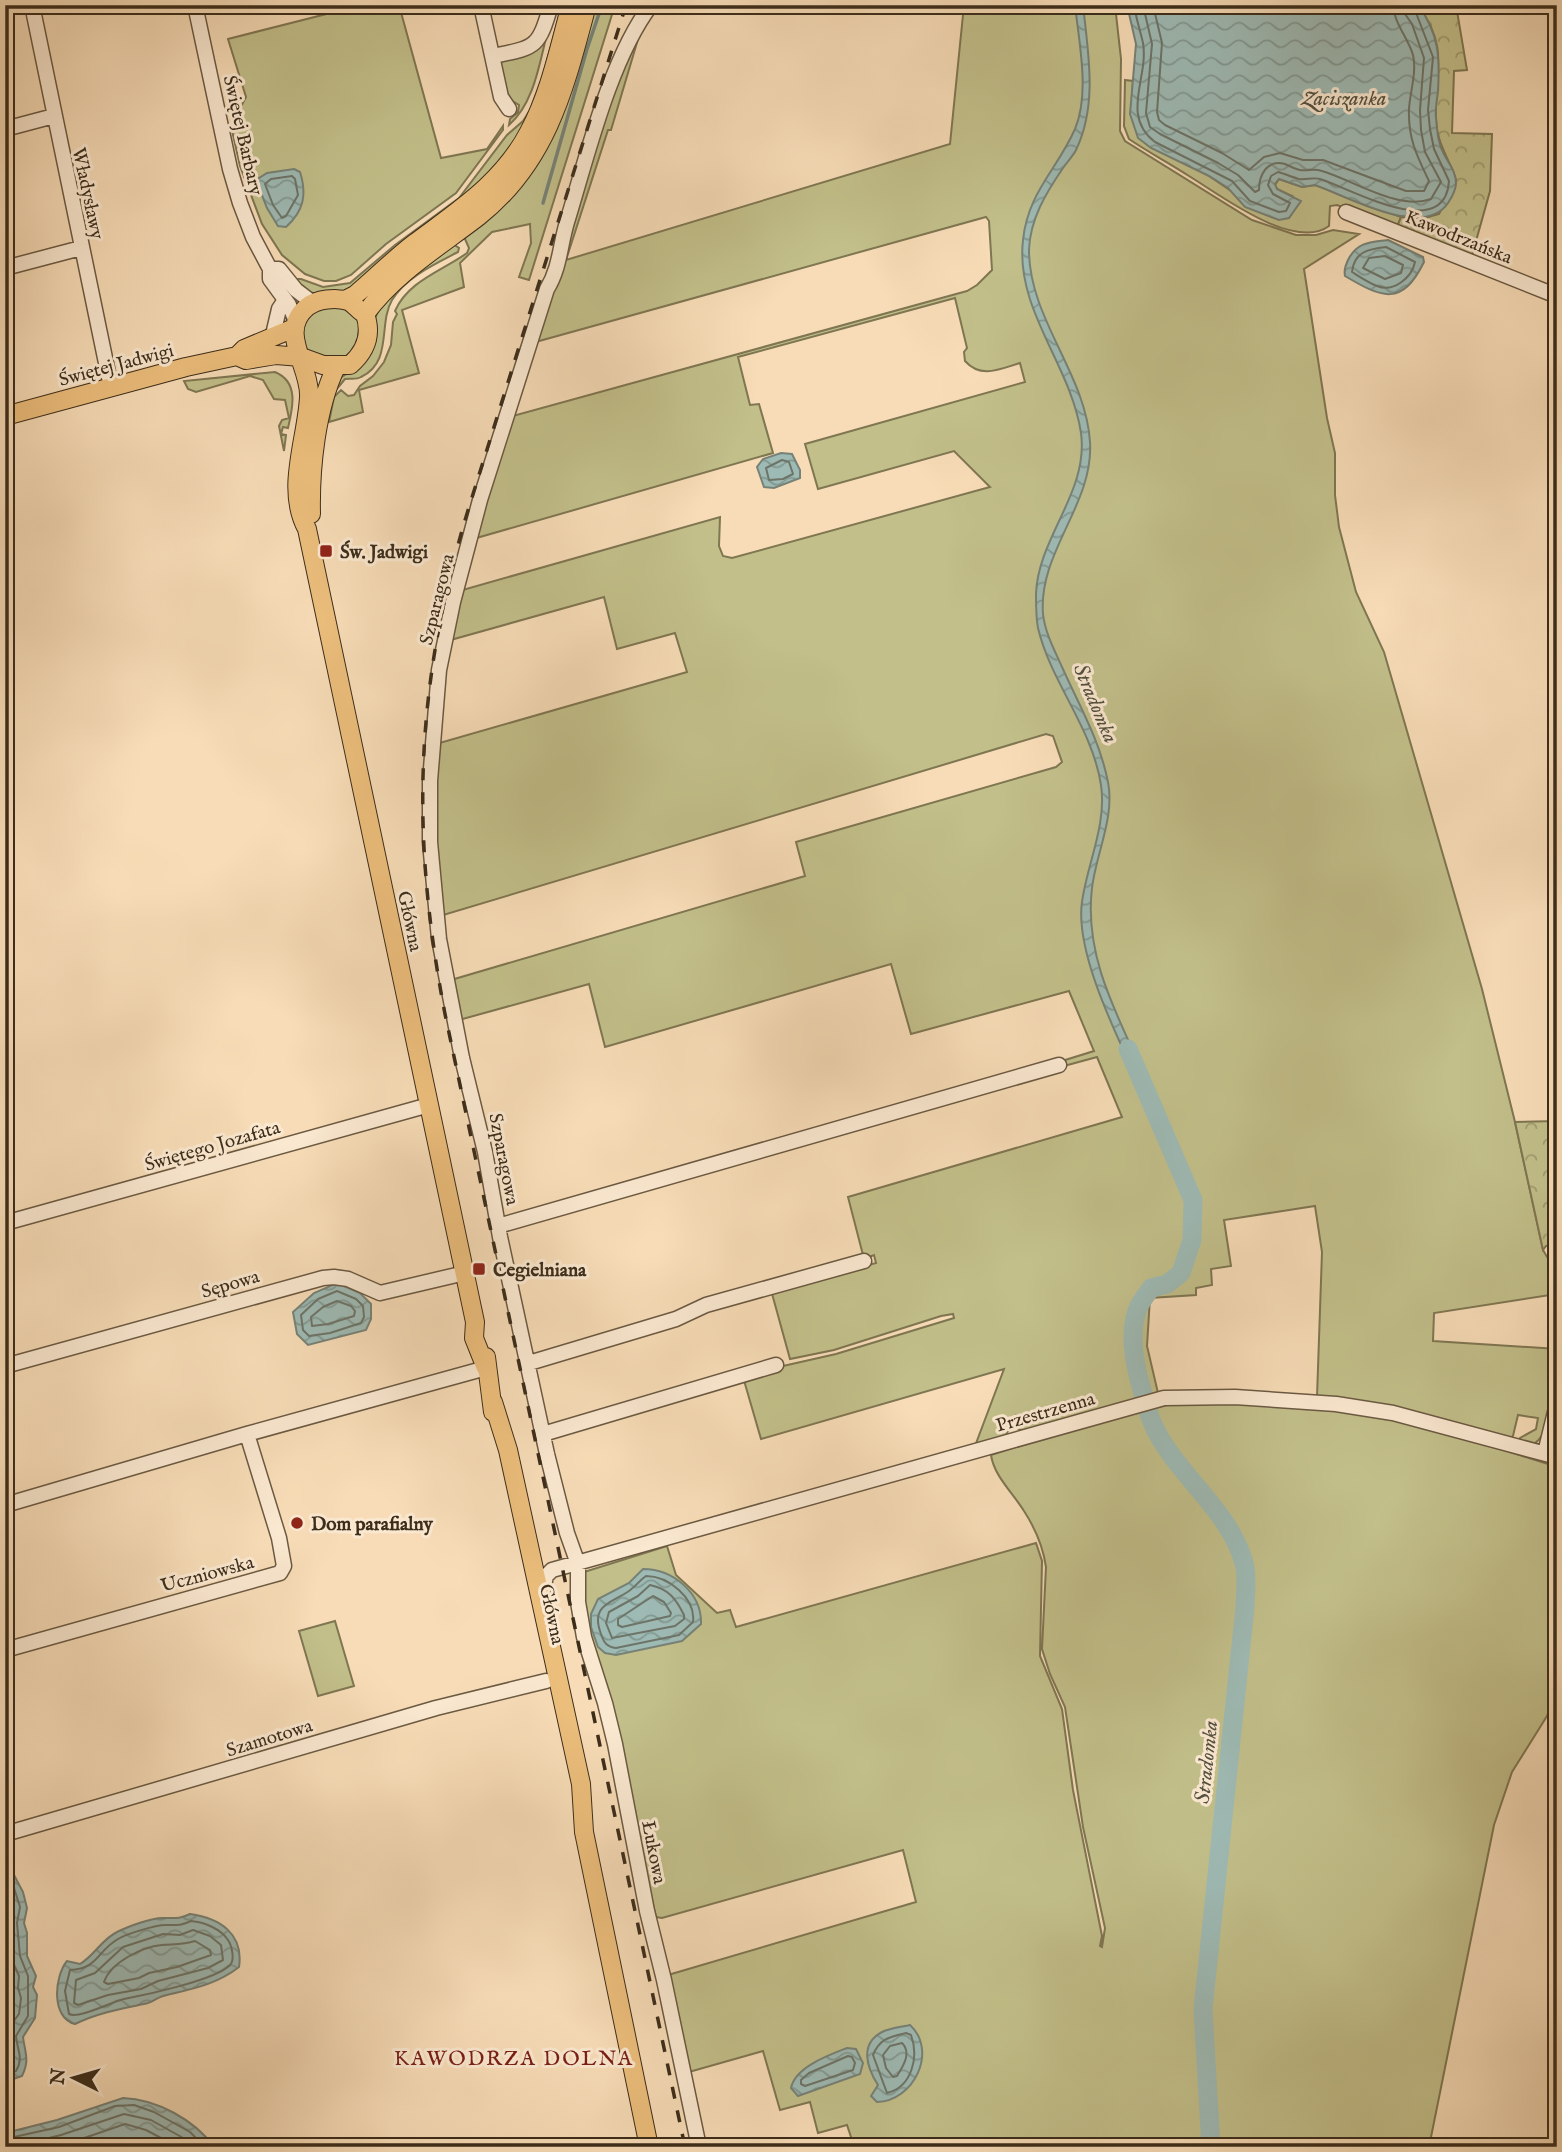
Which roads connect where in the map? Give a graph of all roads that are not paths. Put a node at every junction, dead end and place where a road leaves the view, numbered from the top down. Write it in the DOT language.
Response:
graph roads {
  1 [pos="32,5"];
  2 [pos="195,5"];
  3 [pos="481,5"];
  4 [pos="551,5"];
  5 [pos="571,5"];
  6 [pos="587,5"];
  7 [pos="651,5"];
  8 [pos="493,56"];
  9 [pos="509,109"];
  10 [pos="54,116"];
  11 [pos="5,129"];
  12 [pos="1346,212"];
  13 [pos="81,248"];
  14 [pos="5,268"];
  15 [pos="270,269"];
  16 [pos="1557,296"];
  17 [pos="285,300"];
  18 [pos="345,300"];
  19 [pos="313,303"];
  20 [pos="365,314"];
  21 [pos="295,324"];
  22 [pos="272,339"];
  23 [pos="237,356"];
  24 [pos="301,357"];
  25 [pos="336,367"];
  26 [pos="111,387"];
  27 [pos="5,416"];
  28 [pos="307,529"];
  29 [pos="1059,1065"];
  30 [pos="429,1105"];
  31 [pos="5,1223"];
  32 [pos="498,1226"];
  33 [pos="864,1261"];
  34 [pos="465,1273"];
  35 [pos="529,1363"];
  36 [pos="776,1365"];
  37 [pos="5,1366"];
  38 [pos="486,1368"];
  39 [pos="493,1402"];
  40 [pos="1557,1405"];
  41 [pos="247,1434"];
  42 [pos="543,1434"];
  43 [pos="1551,1455"];
  44 [pos="5,1505"];
  45 [pos="528,1546"];
  46 [pos="578,1564"];
  47 [pos="552,1570"];
  48 [pos="540,1603"];
  49 [pos="5,1650"];
  50 [pos="546,1681"];
  51 [pos="584,1832"];
  52 [pos="5,1834"];
  53 [pos="649,2147"];
  54 [pos="699,2147"];
  1 -- 10 [label="street, Władysławy"];
  2 -- 15 [label="street, Świętej Barbary"];
  3 -- 8 [label="street"];
  4 -- 8 [label="street"];
  5 -- 18 [label="main road"];
  6 -- 20 [label="main road"];
  7 -- 32 [label="street, Szparagowa"];
  8 -- 9 [label="street"];
  10 -- 11 [label="street"];
  10 -- 13 [label="street, Władysławy"];
  12 -- 16 [label="street, Kawodrzańska"];
  13 -- 14 [label="street"];
  13 -- 26 [label="street, Władysławy"];
  15 -- 17 [label="street, Świętej Barbary"];
  15 -- 19 [label="street, Świętej Barbary"];
  17 -- 21 [label="street, Świętej Barbary"];
  17 -- 22 [label="street"];
  18 -- 19 [label="main road"];
  18 -- 20 [label="main road"];
  19 -- 21 [label="main road"];
  20 -- 25 [label="main road"];
  21 -- 22 [label="main road, Świętej Jadwigi"];
  21 -- 24 [label="main road"];
  22 -- 23 [label="main road, Świętej Jadwigi"];
  23 -- 24 [label="main road, Świętej Jadwigi"];
  23 -- 26 [label="main road, Świętej Jadwigi"];
  24 -- 25 [label="main road"];
  24 -- 28 [label="main road, Główna"];
  25 -- 28 [label="main road, Główna"];
  26 -- 27 [label="main road, Świętej Jadwigi"];
  28 -- 30 [label="main road, Główna"];
  29 -- 32 [label="street, Szparagowa"];
  30 -- 31 [label="street, Świętego Jozafata"];
  30 -- 34 [label="main road, Główna"];
  32 -- 35 [label="street, Szparagowa"];
  33 -- 35 [label="street"];
  34 -- 37 [label="street, Sępowa"];
  34 -- 38 [label="main road, Główna"];
  35 -- 42 [label="street, Szparagowa"];
  36 -- 42 [label="street"];
  38 -- 39 [label="main road, Główna"];
  38 -- 41 [label="street"];
  39 -- 45 [label="main road, Główna"];
  39 -- 50 [label="main road, Główna"];
  40 -- 43 [label="street"];
  41 -- 44 [label="street"];
  41 -- 49 [label="street, Uczniowska"];
  42 -- 46 [label="street, Szparagowa"];
  43 -- 46 [label="street, Przestrzenna"];
  45 -- 47 [label="street"];
  45 -- 48 [label="main road, Główna"];
  46 -- 47 [label="street, Przestrzenna"];
  46 -- 54 [label="street, Łukowa"];
  47 -- 48 [label="street"];
  48 -- 51 [label="main road, Główna"];
  50 -- 51 [label="main road, Główna"];
  50 -- 52 [label="street, Szamotowa"];
  51 -- 53 [label="main road, Główna"];
}
